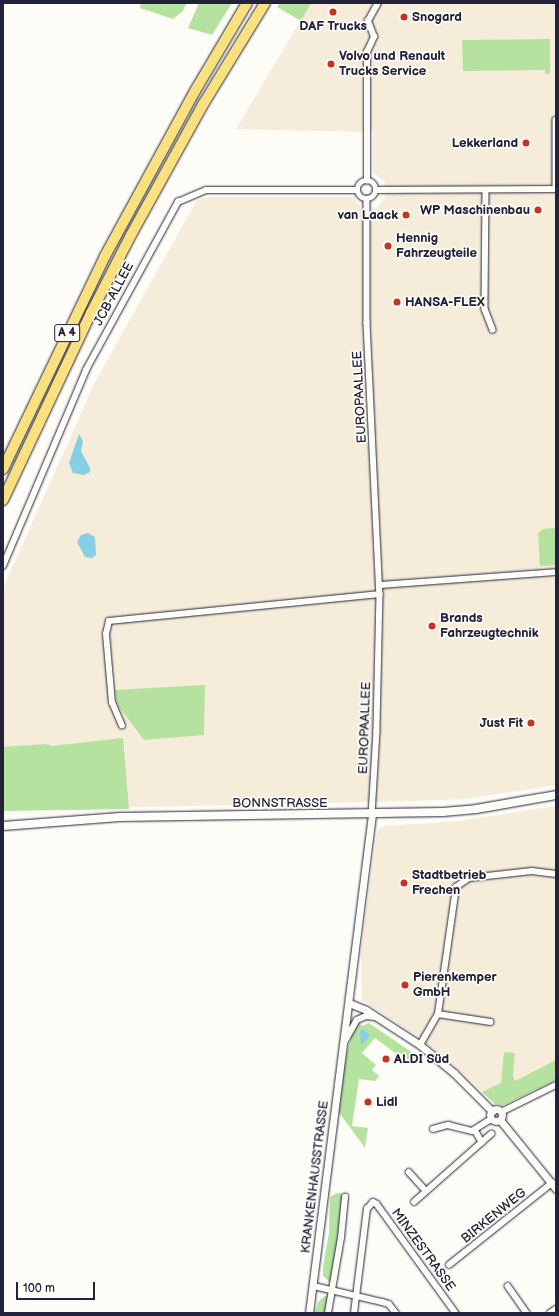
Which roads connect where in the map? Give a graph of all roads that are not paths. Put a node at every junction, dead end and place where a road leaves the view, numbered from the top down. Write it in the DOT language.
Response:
graph roads {
  1 [pos="246,3"];
  2 [pos="265,3"];
  3 [pos="378,3"];
  4 [pos="556,120"];
  5 [pos="367,181"];
  6 [pos="556,185"];
  7 [pos="556,189"];
  8 [pos="357,190"];
  9 [pos="376,190"];
  10 [pos="486,190"];
  11 [pos="367,199"];
  12 [pos="493,330"];
  13 [pos="3,469"];
  14 [pos="3,500"];
  15 [pos="3,566"];
  16 [pos="556,572"];
  17 [pos="380,585"];
  18 [pos="380,594"];
  19 [pos="122,726"];
  20 [pos="556,795"];
  21 [pos="372,814"];
  22 [pos="3,826"];
  23 [pos="556,874"];
  24 [pos="349,1003"];
  25 [pos="438,1014"];
  26 [pos="379,1018"];
  27 [pos="490,1022"];
  28 [pos="344,1043"];
  29 [pos="420,1045"];
  30 [pos="556,1085"];
  31 [pos="492,1111"];
  32 [pos="501,1112"];
  33 [pos="491,1119"];
  34 [pos="500,1120"];
  35 [pos="433,1129"];
  36 [pos="475,1130"];
  37 [pos="491,1134"];
  38 [pos="482,1142"];
  39 [pos="409,1172"];
  40 [pos="554,1186"];
  41 [pos="426,1191"];
  42 [pos="345,1197"];
  43 [pos="414,1202"];
  44 [pos="450,1265"];
  45 [pos="314,1286"];
  46 [pos="508,1286"];
  47 [pos="334,1291"];
  48 [pos="357,1296"];
  49 [pos="556,1309"];
  50 [pos="310,1313"];
  51 [pos="328,1313"];
  52 [pos="354,1313"];
  53 [pos="396,1313"];
  54 [pos="456,1313"];
  55 [pos="527,1313"];
  56 [pos="550,1313"];
  1 -- 13 [label="highway, A 4"];
  2 -- 14 [label="highway, A 4"];
  3 -- 5 [label="street"];
  4 -- 6 [label="street"];
  5 -- 8 [label="street"];
  5 -- 9 [label="street"];
  7 -- 10 [label="street"];
  8 -- 11 [label="street"];
  8 -- 15 [label="street, JCB-ALLEE"];
  9 -- 10 [label="street"];
  9 -- 11 [label="street"];
  10 -- 12 [label="street"];
  11 -- 17 [label="street, EUROPAALLEE"];
  16 -- 17 [label="street"];
  17 -- 18 [label="street, EUROPAALLEE"];
  18 -- 19 [label="street"];
  18 -- 21 [label="street, EUROPAALLEE"];
  20 -- 21 [label="main road, BONNSTRASSE"];
  21 -- 22 [label="main road, BONNSTRASSE"];
  21 -- 24 [label="street, KRANKENHAUSSTRASSE"];
  23 -- 25 [label="street"];
  24 -- 26 [label="street"];
  24 -- 28 [label="street, KRANKENHAUSSTRASSE"];
  25 -- 27 [label="street"];
  25 -- 29 [label="street"];
  26 -- 28 [label="street, KRANKENHAUSSTRASSE"];
  26 -- 29 [label="street"];
  28 -- 45 [label="street, KRANKENHAUSSTRASSE"];
  29 -- 31 [label="street"];
  30 -- 32 [label="street"];
  31 -- 32 [label="street"];
  31 -- 33 [label="street"];
  32 -- 34 [label="street"];
  33 -- 34 [label="street"];
  33 -- 36 [label="street"];
  34 -- 40 [label="street"];
  35 -- 36 [label="street"];
  36 -- 38 [label="street"];
  37 -- 38 [label="street"];
  38 -- 41 [label="street"];
  39 -- 41 [label="street"];
  40 -- 44 [label="street, BIRKENWEG"];
  41 -- 43 [label="street"];
  42 -- 47 [label="street"];
  45 -- 47 [label="street"];
  45 -- 50 [label="street, KRANKENHAUSSTRASSE"];
  46 -- 55 [label="street"];
  47 -- 48 [label="street"];
  47 -- 51 [label="street"];
  48 -- 52 [label="street"];
  48 -- 53 [label="street"];
  48 -- 54 [label="street, MINZESTRASSE"];
  49 -- 56 [label="street"];
}
